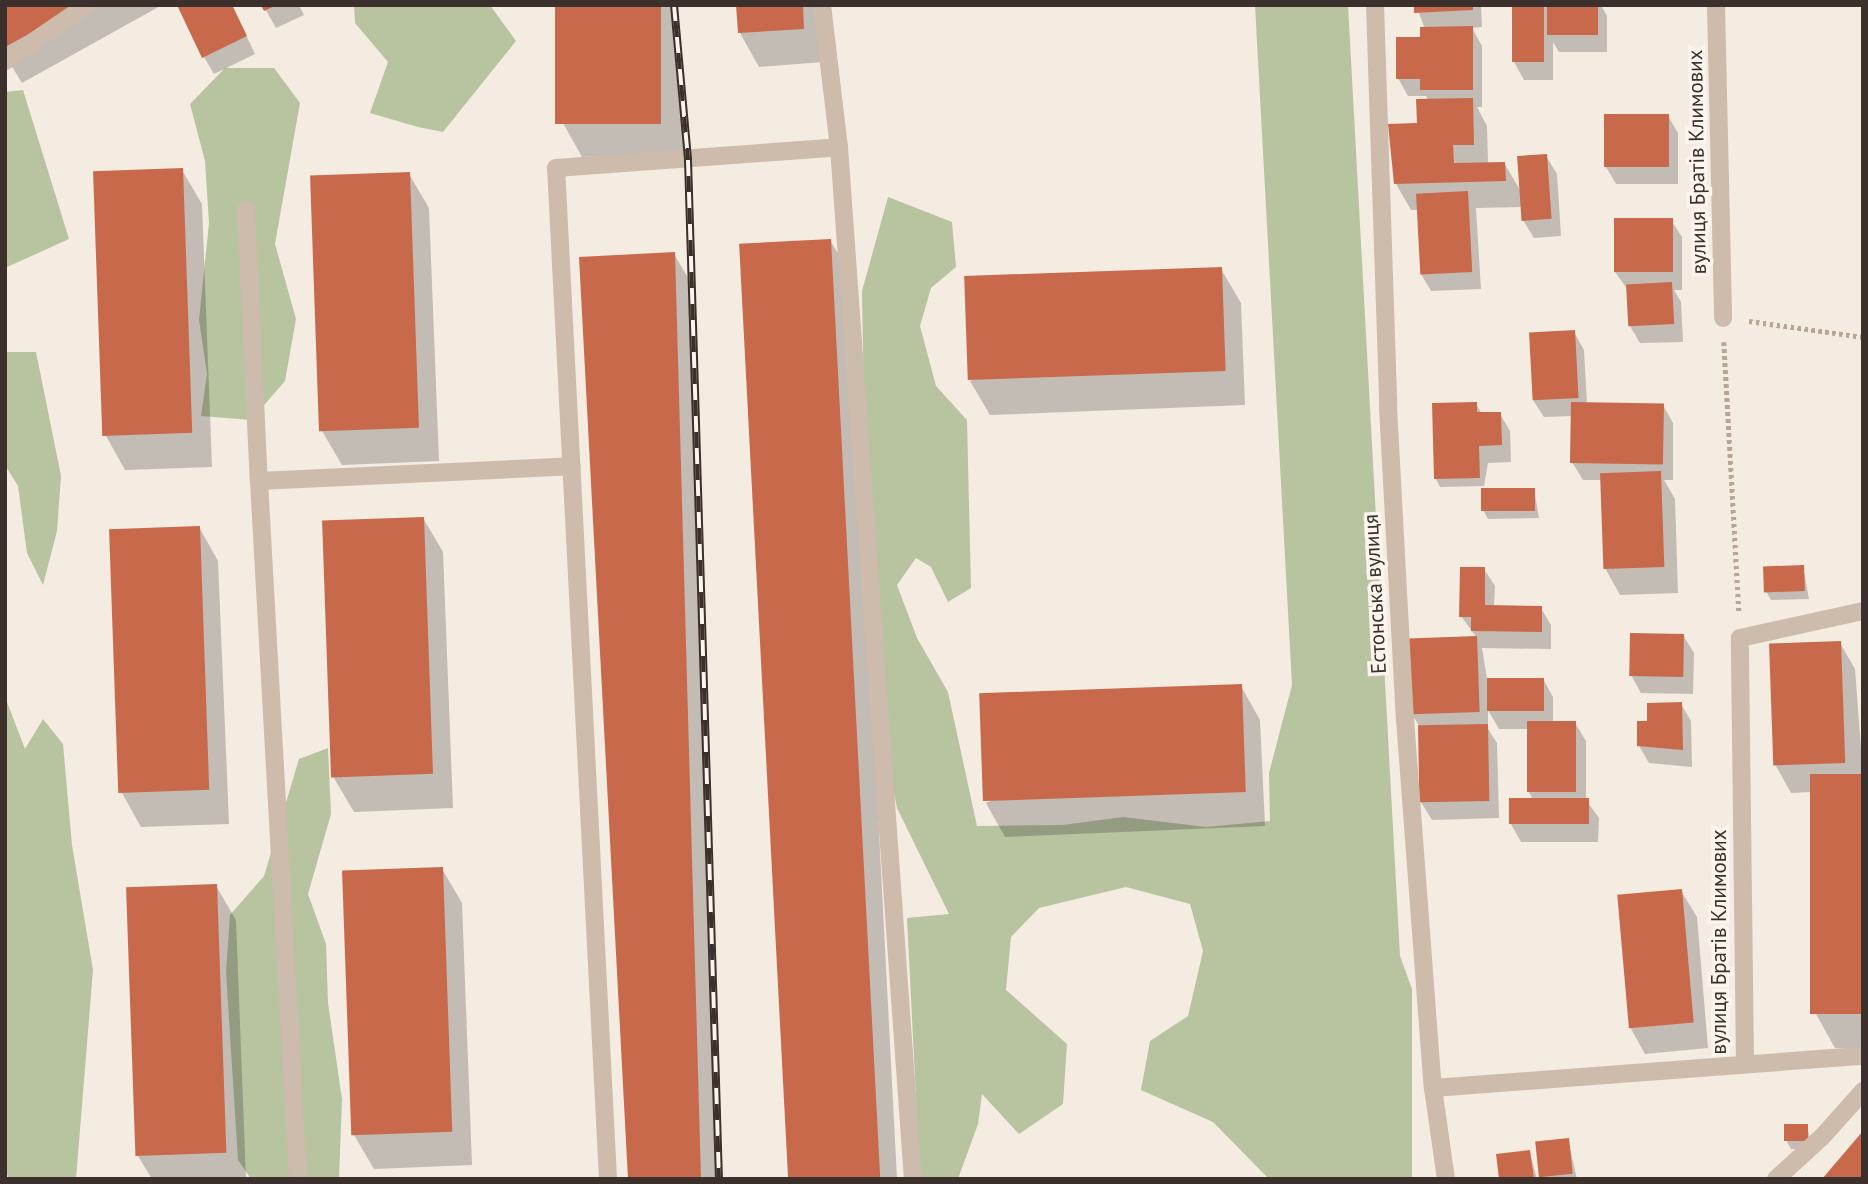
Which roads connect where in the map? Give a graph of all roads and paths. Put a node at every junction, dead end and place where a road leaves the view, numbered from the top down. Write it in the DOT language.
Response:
graph roads {
  1 [pos="87,5"];
  2 [pos="822,5"];
  3 [pos="1375,5"];
  4 [pos="1716,5"];
  5 [pos="5,61"];
  6 [pos="839,147"];
  7 [pos="246,210"];
  8 [pos="1723,318"];
  9 [pos="1863,337"];
  10 [pos="572,466"];
  11 [pos="259,481"];
  12 [pos="1863,611"];
  13 [pos="1740,639"];
  14 [pos="1863,1056"];
  15 [pos="1745,1063"];
  16 [pos="1433,1088"];
  17 [pos="1863,1091"];
  18 [pos="298,1179"];
  19 [pos="608,1179"];
  20 [pos="913,1179"];
  21 [pos="1446,1179"];
  22 [pos="1776,1179"];
  1 -- 5 [label="street"];
  2 -- 6 [label="street"];
  3 -- 16 [label="street, Естонська вулиця"];
  4 -- 8 [label="street, вулиця Братів Климових"];
  6 -- 10 [label="street"];
  6 -- 20 [label="street"];
  7 -- 11 [label="street"];
  8 -- 9 [label="path"];
  8 -- 13 [label="path"];
  10 -- 11 [label="street"];
  10 -- 19 [label="street"];
  11 -- 18 [label="street"];
  12 -- 13 [label="street"];
  13 -- 15 [label="street, вулиця Братів Климових"];
  14 -- 15 [label="street"];
  15 -- 16 [label="street, вулиця Братів Климових"];
  16 -- 21 [label="street, Естонська вулиця"];
  17 -- 22 [label="street"];
}
